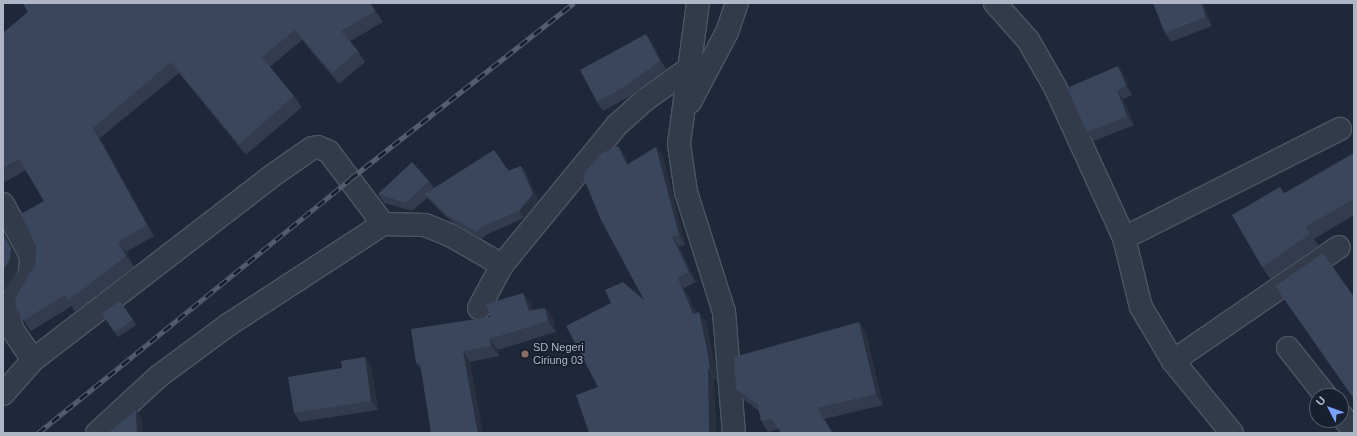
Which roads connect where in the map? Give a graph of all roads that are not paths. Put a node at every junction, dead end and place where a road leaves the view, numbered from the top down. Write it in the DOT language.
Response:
graph roads {
  1 [pos="698,3"];
  2 [pos="738,3"];
  3 [pos="995,3"];
  4 [pos="691,67"];
  5 [pos="681,117"];
  6 [pos="1340,129"];
  7 [pos="3,204"];
  8 [pos="382,224"];
  9 [pos="1124,238"];
  10 [pos="1339,247"];
  11 [pos="502,265"];
  12 [pos="479,308"];
  13 [pos="1288,348"];
  14 [pos="34,360"];
  15 [pos="1173,361"];
  16 [pos="1320,388"];
  17 [pos="3,394"];
  18 [pos="97,433"];
  19 [pos="734,433"];
  20 [pos="1232,433"];
  1 -- 4 [label="street"];
  2 -- 5 [label="street"];
  3 -- 9 [label="street"];
  4 -- 5 [label="street"];
  4 -- 11 [label="street"];
  5 -- 19 [label="street"];
  6 -- 9 [label="street"];
  7 -- 14 [label="street"];
  8 -- 11 [label="street"];
  8 -- 14 [label="street"];
  8 -- 18 [label="street"];
  9 -- 15 [label="street"];
  10 -- 15 [label="street"];
  11 -- 12 [label="street"];
  13 -- 16 [label="street"];
  14 -- 17 [label="street"];
  15 -- 20 [label="street"];
}
